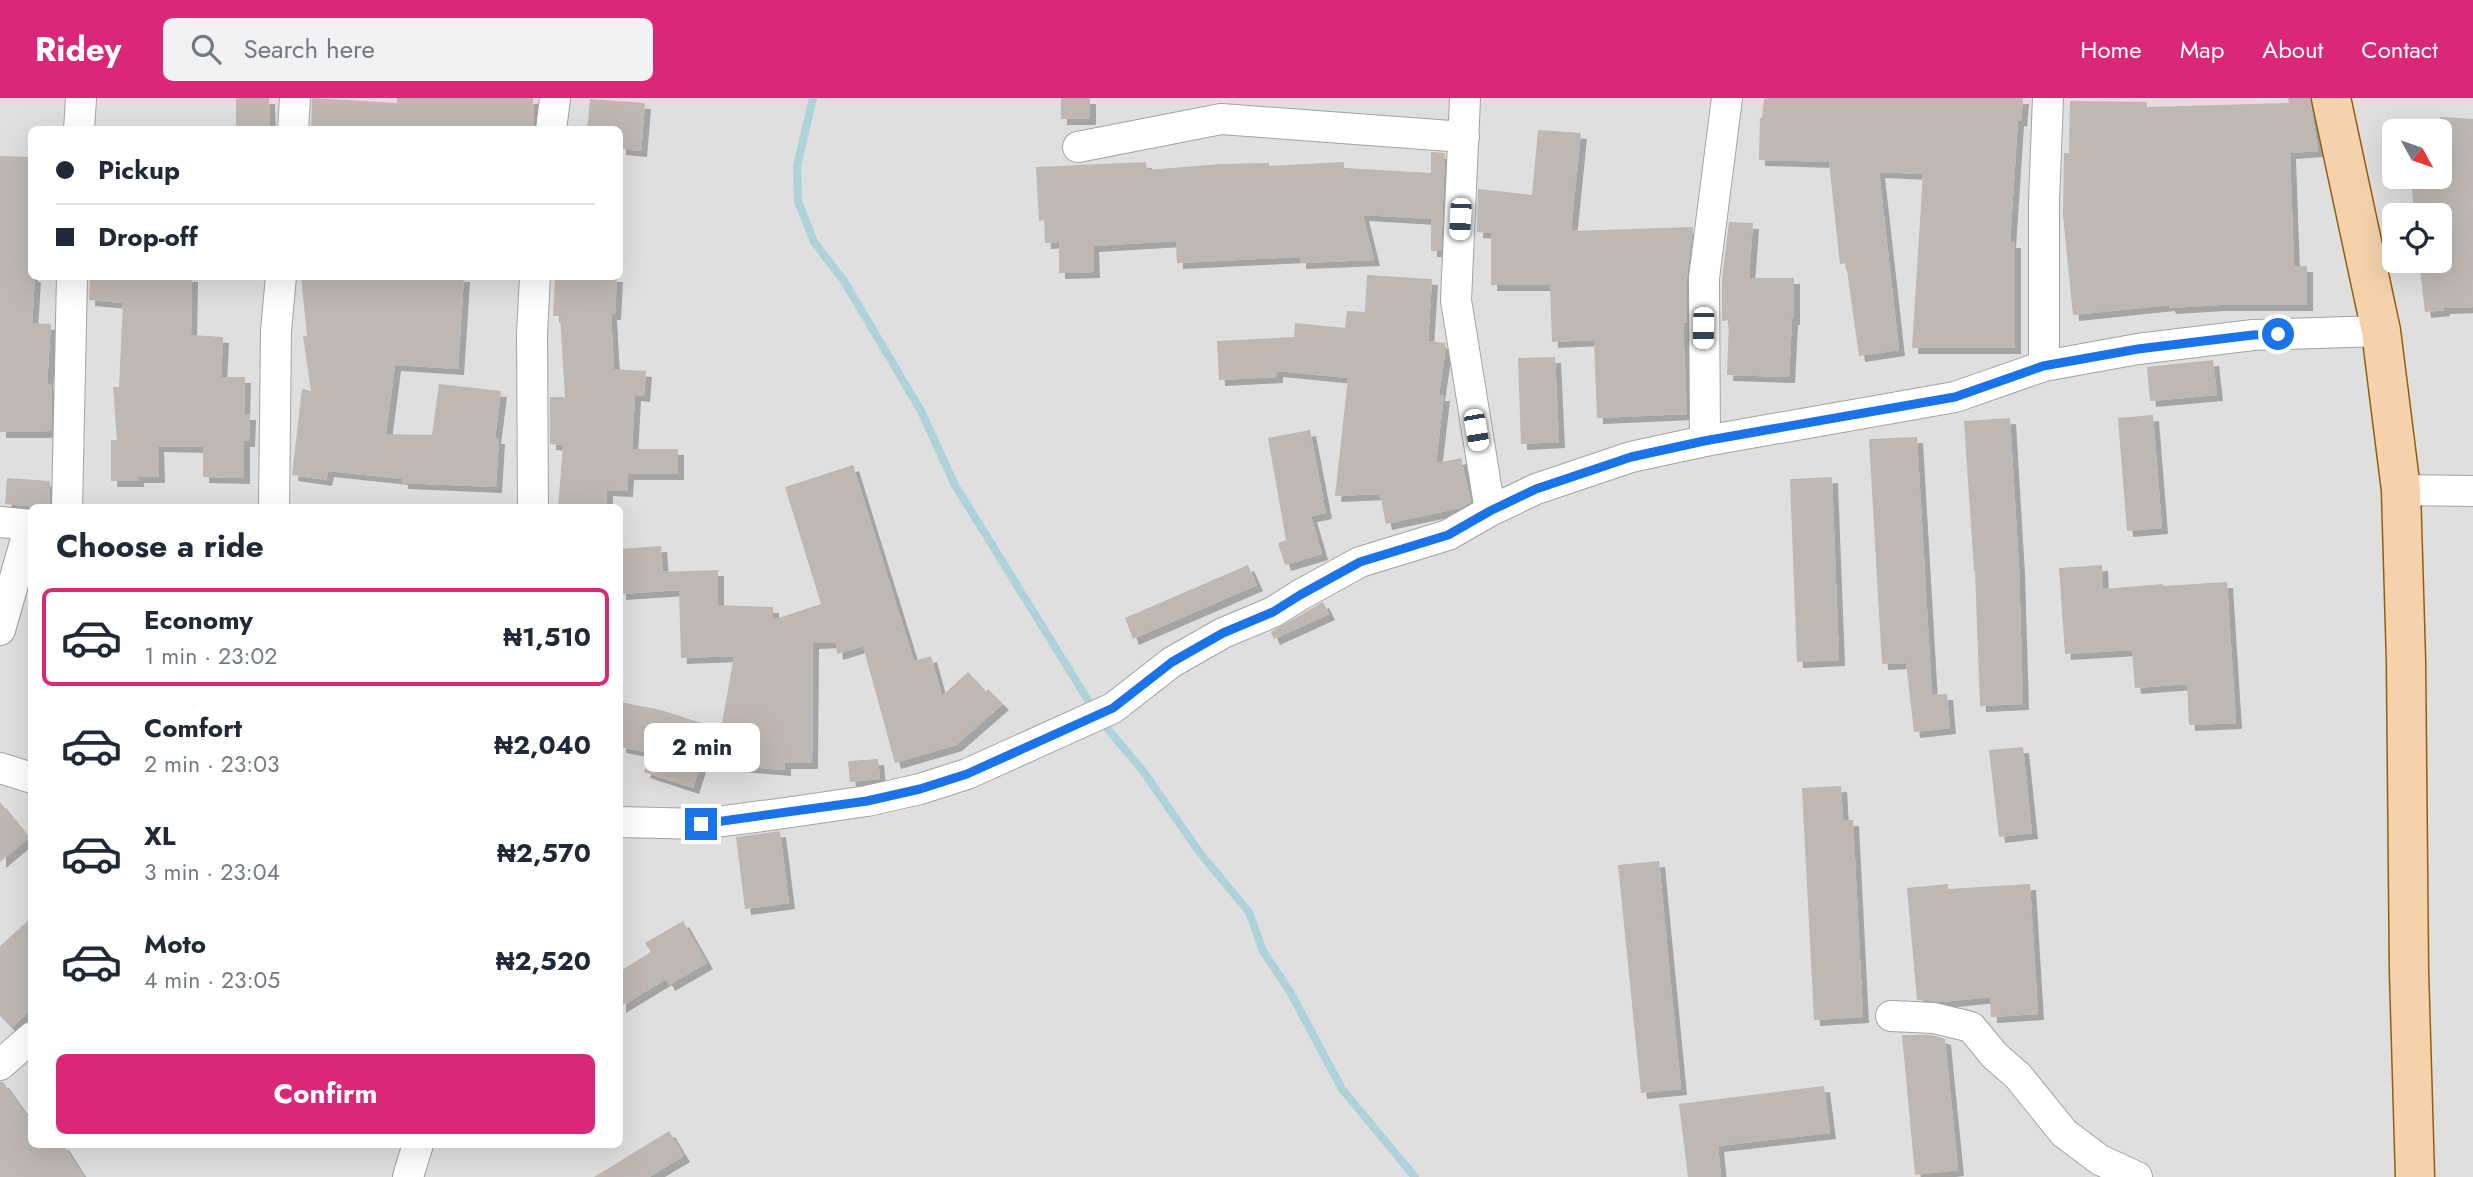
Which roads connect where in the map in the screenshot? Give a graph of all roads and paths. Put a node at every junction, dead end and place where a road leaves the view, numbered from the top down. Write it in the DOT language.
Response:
graph roads {
  1 [pos="81,98"];
  2 [pos="295,98"];
  3 [pos="555,98"];
  4 [pos="1465,98"];
  5 [pos="1727,98"];
  6 [pos="2048,98"];
  7 [pos="2331,98"];
  8 [pos="1220,109"];
  9 [pos="79,126"];
  10 [pos="293,126"];
  11 [pos="552,126"];
  12 [pos="1464,137"];
  13 [pos="1078,147"];
  14 [pos="72,280"];
  15 [pos="281,280"];
  16 [pos="535,280"];
  17 [pos="2381,331"];
  18 [pos="2043,366"];
  19 [pos="1704,441"];
  20 [pos="2401,490"];
  21 [pos="2473,491"];
  22 [pos="67,504"];
  23 [pos="274,504"];
  24 [pos="533,504"];
  25 [pos="1490,511"];
  26 [pos="0,522"];
  27 [pos="28,525"];
  28 [pos="28,536"];
  29 [pos="0,630"];
  30 [pos="0,768"];
  31 [pos="28,777"];
  32 [pos="623,822"];
  33 [pos="1891,1016"];
  34 [pos="28,1040"];
  35 [pos="0,1065"];
  36 [pos="417,1148"];
  37 [pos="408,1177"];
  38 [pos="2137,1177"];
  39 [pos="2415,1177"];
  1 -- 9 [label="street"];
  2 -- 10 [label="street"];
  3 -- 11 [label="street"];
  4 -- 12 [label="street"];
  5 -- 19 [label="street"];
  6 -- 18 [label="street"];
  7 -- 17 [label="main road"];
  8 -- 12 [label="street"];
  8 -- 13 [label="street"];
  12 -- 25 [label="street"];
  14 -- 22 [label="street"];
  15 -- 23 [label="street"];
  16 -- 24 [label="street"];
  17 -- 18 [label="street"];
  17 -- 20 [label="main road"];
  18 -- 19 [label="street"];
  19 -- 25 [label="street"];
  20 -- 21 [label="street"];
  20 -- 39 [label="main road"];
  25 -- 32 [label="street"];
  26 -- 27 [label="street"];
  28 -- 29 [label="street"];
  30 -- 31 [label="street"];
  33 -- 38 [label="street"];
  34 -- 35 [label="street"];
  36 -- 37 [label="street"];
}
